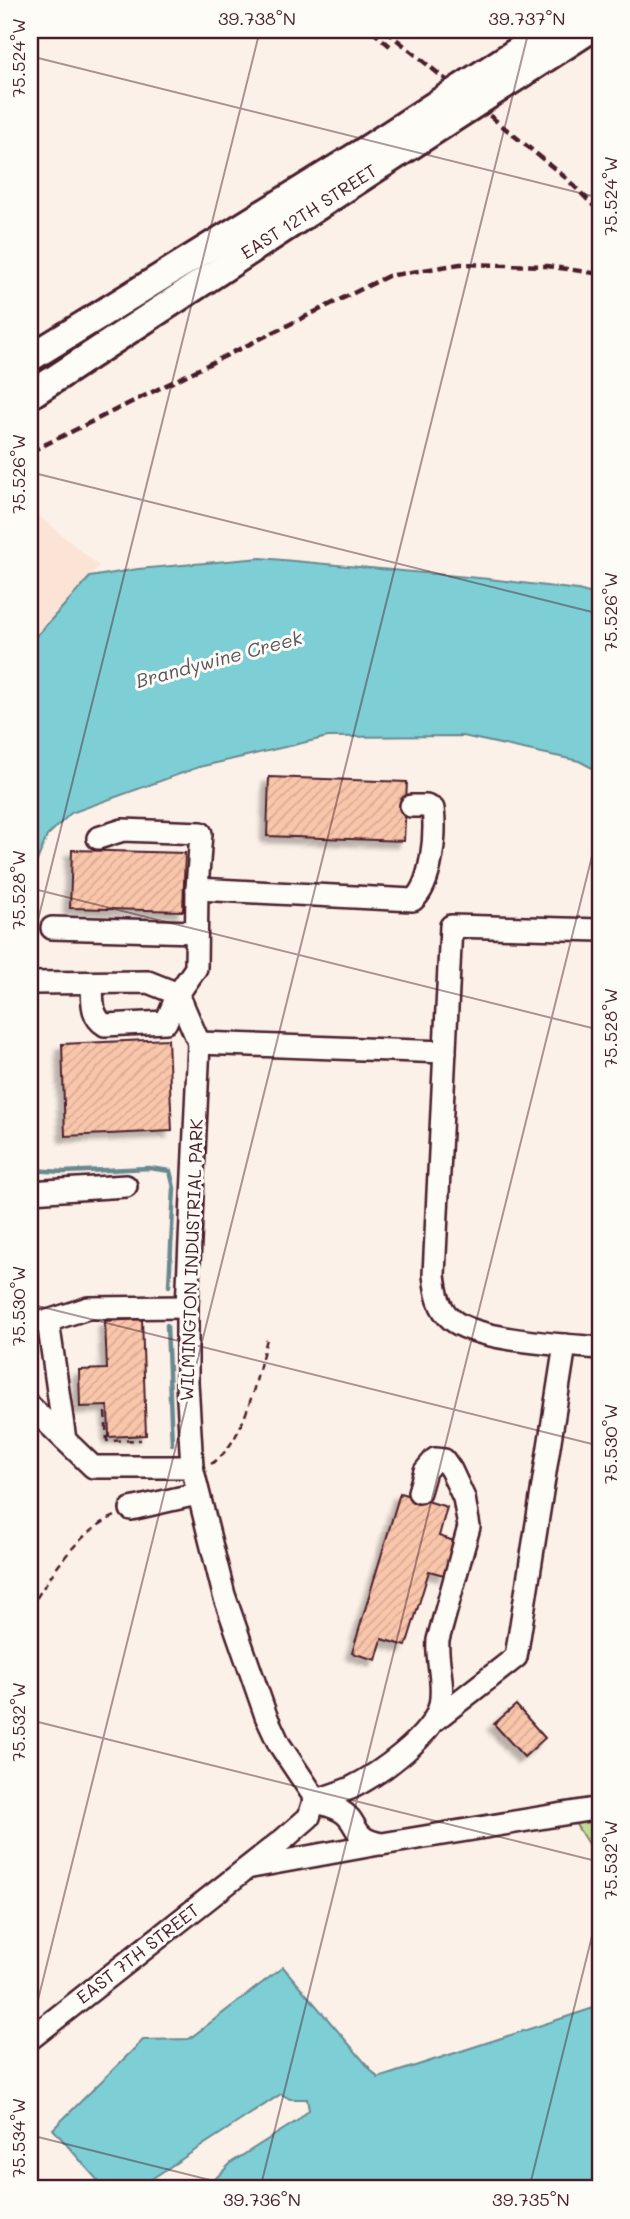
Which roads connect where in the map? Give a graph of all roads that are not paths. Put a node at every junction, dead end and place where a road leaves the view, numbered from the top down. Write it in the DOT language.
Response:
graph roads {
  1 [pos="550,30"];
  2 [pos="589,30"];
  3 [pos="375,156"];
  4 [pos="30,358"];
  5 [pos="30,395"];
  6 [pos="411,806"];
  7 [pos="99,838"];
  8 [pos="197,889"];
  9 [pos="52,928"];
  10 [pos="600,930"];
  11 [pos="196,932"];
  12 [pos="30,983"];
  13 [pos="92,983"];
  14 [pos="178,994"];
  15 [pos="199,1043"];
  16 [pos="445,1052"];
  17 [pos="126,1185"];
  18 [pos="30,1192"];
  19 [pos="187,1307"];
  20 [pos="39,1321"];
  21 [pos="565,1345"];
  22 [pos="600,1348"];
  23 [pos="30,1406"];
  24 [pos="65,1440"];
  25 [pos="194,1479"];
  26 [pos="419,1492"];
  27 [pos="131,1509"];
  28 [pos="435,1720"];
  29 [pos="314,1801"];
  30 [pos="600,1808"];
  31 [pos="382,1843"];
  32 [pos="246,1868"];
  33 [pos="30,2039"];
  1 -- 3 [label="main road, EAST 12TH STREET, bridge"];
  2 -- 3 [label="main road, EAST 12TH STREET, bridge"];
  3 -- 4 [label="main road, EAST 12TH STREET"];
  3 -- 5 [label="main road, EAST 12TH STREET"];
  6 -- 8 [label="street"];
  7 -- 8 [label="street"];
  8 -- 11 [label="street"];
  9 -- 11 [label="street"];
  10 -- 16 [label="street"];
  11 -- 14 [label="street"];
  12 -- 13 [label="street"];
  13 -- 14 [label="street"];
  13 -- 14 [label="street"];
  14 -- 15 [label="street, WILMINGTON INDUSTRIAL PARK"];
  15 -- 16 [label="street"];
  15 -- 19 [label="street, WILMINGTON INDUSTRIAL PARK"];
  16 -- 21 [label="street"];
  17 -- 18 [label="street"];
  19 -- 20 [label="street"];
  19 -- 25 [label="street, WILMINGTON INDUSTRIAL PARK"];
  20 -- 24 [label="street"];
  21 -- 22 [label="street"];
  21 -- 28 [label="street"];
  23 -- 24 [label="street"];
  24 -- 25 [label="street"];
  25 -- 27 [label="street"];
  25 -- 29 [label="street, WILMINGTON INDUSTRIAL PARK"];
  26 -- 28 [label="street"];
  28 -- 29 [label="street"];
  29 -- 31 [label="street"];
  29 -- 32 [label="street, EAST 7TH STREET"];
  30 -- 31 [label="street, EAST 7TH STREET"];
  31 -- 32 [label="street, EAST 7TH STREET"];
  32 -- 33 [label="street, EAST 7TH STREET"];
}
